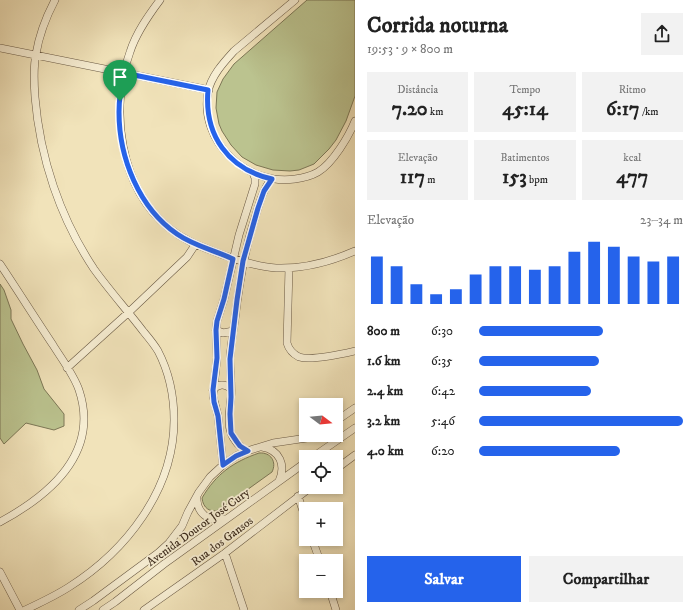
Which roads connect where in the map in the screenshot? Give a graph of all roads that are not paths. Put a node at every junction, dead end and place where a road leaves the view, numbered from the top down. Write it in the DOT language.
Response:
graph roads {
  1 [pos="55,0"];
  2 [pos="160,0"];
  3 [pos="295,0"];
  4 [pos="0,48"];
  5 [pos="35,56"];
  6 [pos="124,73"];
  7 [pos="208,90"];
  8 [pos="354,124"];
  9 [pos="253,173"];
  10 [pos="272,179"];
  11 [pos="195,245"];
  12 [pos="355,251"];
  13 [pos="233,259"];
  14 [pos="243,261"];
  15 [pos="0,264"];
  16 [pos="289,268"];
  17 [pos="129,312"];
  18 [pos="216,330"];
  19 [pos="233,331"];
  20 [pos="355,351"];
  21 [pos="67,368"];
  22 [pos="231,389"];
  23 [pos="213,390"];
  24 [pos="355,408"];
  25 [pos="343,416"];
  26 [pos="355,428"];
  27 [pos="299,439"];
  28 [pos="262,447"];
  29 [pos="323,450"];
  30 [pos="248,451"];
  31 [pos="355,455"];
  32 [pos="343,464"];
  33 [pos="223,465"];
  34 [pos="299,467"];
  35 [pos="279,481"];
  36 [pos="198,492"];
  37 [pos="301,494"];
  38 [pos="298,496"];
  39 [pos="300,502"];
  40 [pos="229,518"];
  41 [pos="0,522"];
  42 [pos="225,553"];
  43 [pos="0,572"];
  44 [pos="332,598"];
  45 [pos="146,609"];
  46 [pos="20,610"];
  47 [pos="25,610"];
  48 [pos="79,610"];
  49 [pos="103,610"];
  50 [pos="244,610"];
  51 [pos="336,610"];
  1 -- 5 [label="street"];
  2 -- 6 [label="street"];
  3 -- 7 [label="street"];
  4 -- 5 [label="street"];
  5 -- 6 [label="street"];
  5 -- 17 [label="street"];
  6 -- 7 [label="street"];
  6 -- 11 [label="street"];
  7 -- 9 [label="street"];
  8 -- 10 [label="street"];
  9 -- 10 [label="street"];
  9 -- 13 [label="street"];
  10 -- 14 [label="street"];
  11 -- 13 [label="street"];
  11 -- 17 [label="street"];
  12 -- 16 [label="street"];
  13 -- 14 [label="street"];
  13 -- 18 [label="street"];
  14 -- 16 [label="street"];
  14 -- 19 [label="street"];
  15 -- 21 [label="street"];
  16 -- 20 [label="street"];
  17 -- 21 [label="street"];
  17 -- 47 [label="street"];
  18 -- 19 [label="street"];
  18 -- 23 [label="street"];
  19 -- 22 [label="street"];
  21 -- 41 [label="street"];
  22 -- 23 [label="street"];
  22 -- 30 [label="street"];
  23 -- 33 [label="street"];
  24 -- 25 [label="street"];
  26 -- 29 [label="street"];
  27 -- 28 [label="street, Avenida Doutor José Cury"];
  28 -- 30 [label="street, Avenida Doutor José Cury"];
  28 -- 35 [label="street"];
  30 -- 33 [label="street, Avenida Doutor José Cury"];
  31 -- 32 [label="street"];
  33 -- 36 [label="street, Avenida Doutor José Cury"];
  34 -- 35 [label="street, Avenida Doutor José Cury"];
  35 -- 40 [label="street, Avenida Doutor José Cury"];
  36 -- 40 [label="street"];
  36 -- 48 [label="street, Avenida Doutor José Cury"];
  37 -- 38 [label="street, Rua dos Gansos"];
  38 -- 39 [label="street"];
  38 -- 42 [label="street, Rua dos Gansos"];
  40 -- 49 [label="street, Avenida Doutor José Cury"];
  42 -- 45 [label="street, Rua dos Gansos"];
  42 -- 50 [label="street"];
  43 -- 46 [label="street"];
  44 -- 51 [label="street"];
}
